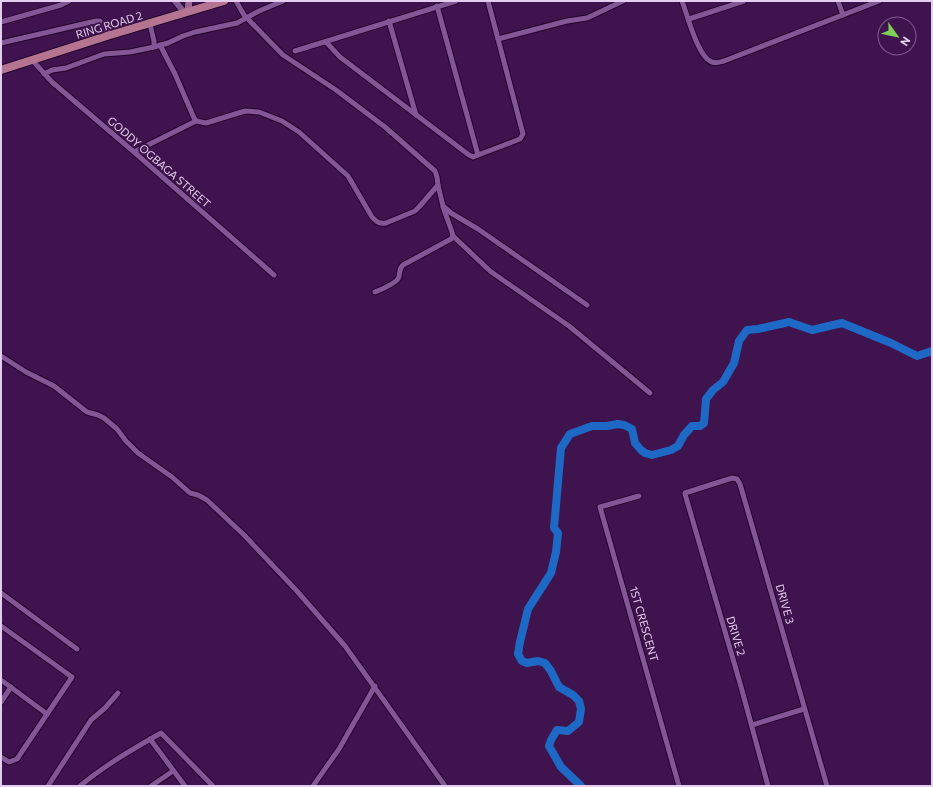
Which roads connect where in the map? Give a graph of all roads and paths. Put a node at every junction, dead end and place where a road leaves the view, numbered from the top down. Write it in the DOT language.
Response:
graph roads {
  1 [pos="69,1"];
  2 [pos="174,1"];
  3 [pos="180,1"];
  4 [pos="189,1"];
  5 [pos="224,1"];
  6 [pos="236,1"];
  7 [pos="283,1"];
  8 [pos="456,1"];
  9 [pos="488,1"];
  10 [pos="623,1"];
  11 [pos="682,1"];
  12 [pos="744,1"];
  13 [pos="838,1"];
  14 [pos="879,1"];
  15 [pos="437,6"];
  16 [pos="186,12"];
  17 [pos="843,15"];
  18 [pos="246,18"];
  19 [pos="689,19"];
  20 [pos="389,21"];
  21 [pos="1,22"];
  22 [pos="150,24"];
  23 [pos="110,35"];
  24 [pos="498,39"];
  25 [pos="326,42"];
  26 [pos="1,43"];
  27 [pos="160,45"];
  28 [pos="154,47"];
  29 [pos="295,51"];
  30 [pos="33,60"];
  31 [pos="1,70"];
  32 [pos="44,74"];
  33 [pos="416,114"];
  34 [pos="196,121"];
  35 [pos="134,152"];
  36 [pos="478,156"];
  37 [pos="438,185"];
  38 [pos="443,206"];
  39 [pos="453,236"];
  40 [pos="274,275"];
  41 [pos="375,292"];
  42 [pos="587,306"];
  43 [pos="1,356"];
  44 [pos="650,393"];
  45 [pos="685,493"];
  46 [pos="639,496"];
  47 [pos="1,593"];
  48 [pos="1,626"];
  49 [pos="77,649"];
  50 [pos="1,680"];
  51 [pos="375,686"];
  52 [pos="11,687"];
  53 [pos="118,693"];
  54 [pos="1,702"];
  55 [pos="804,709"];
  56 [pos="47,714"];
  57 [pos="752,725"];
  58 [pos="150,739"];
  59 [pos="1,758"];
  60 [pos="173,771"];
  61 [pos="48,786"];
  62 [pos="80,786"];
  63 [pos="151,786"];
  64 [pos="185,786"];
  65 [pos="213,786"];
  66 [pos="313,786"];
  67 [pos="445,786"];
  68 [pos="679,786"];
  69 [pos="768,786"];
  70 [pos="827,786"];
  1 -- 21 [label="street"];
  2 -- 16 [label="street"];
  3 -- 16 [label="street"];
  4 -- 16 [label="main road"];
  5 -- 16 [label="main road, RING ROAD 2"];
  6 -- 18 [label="street"];
  7 -- 18 [label="street"];
  8 -- 15 [label="street"];
  9 -- 24 [label="street"];
  10 -- 24 [label="street"];
  11 -- 19 [label="street"];
  12 -- 19 [label="street"];
  13 -- 17 [label="street"];
  14 -- 17 [label="street"];
  15 -- 20 [label="street"];
  15 -- 36 [label="street"];
  16 -- 22 [label="main road, RING ROAD 2"];
  17 -- 19 [label="street"];
  18 -- 27 [label="street"];
  18 -- 37 [label="street"];
  20 -- 25 [label="street"];
  20 -- 33 [label="street"];
  22 -- 23 [label="main road, RING ROAD 2"];
  22 -- 28 [label="street"];
  23 -- 26 [label="street"];
  23 -- 30 [label="main road, RING ROAD 2"];
  24 -- 36 [label="street"];
  25 -- 29 [label="street"];
  25 -- 33 [label="street"];
  27 -- 28 [label="street"];
  27 -- 34 [label="street"];
  28 -- 32 [label="street"];
  30 -- 31 [label="main road, RING ROAD 2"];
  30 -- 32 [label="street, GODDY OGBAGA STREET"];
  32 -- 35 [label="street, GODDY OGBAGA STREET"];
  33 -- 36 [label="street"];
  34 -- 35 [label="street"];
  34 -- 37 [label="street"];
  35 -- 40 [label="street, GODDY OGBAGA STREET"];
  37 -- 38 [label="street"];
  38 -- 39 [label="street"];
  38 -- 42 [label="street"];
  39 -- 41 [label="street"];
  39 -- 44 [label="street"];
  43 -- 51 [label="street"];
  45 -- 55 [label="street, DRIVE 3"];
  45 -- 57 [label="street, DRIVE 2"];
  46 -- 68 [label="street, 1ST CRESCENT"];
  47 -- 49 [label="street"];
  48 -- 56 [label="street"];
  50 -- 52 [label="street"];
  51 -- 66 [label="street"];
  51 -- 67 [label="street"];
  52 -- 54 [label="street"];
  52 -- 56 [label="street"];
  53 -- 61 [label="street"];
  55 -- 57 [label="street"];
  55 -- 70 [label="street, DRIVE 3"];
  56 -- 59 [label="street"];
  57 -- 69 [label="street, DRIVE 2"];
  58 -- 60 [label="street"];
  58 -- 62 [label="street"];
  58 -- 65 [label="street"];
  60 -- 63 [label="street"];
  60 -- 64 [label="street"];
}
